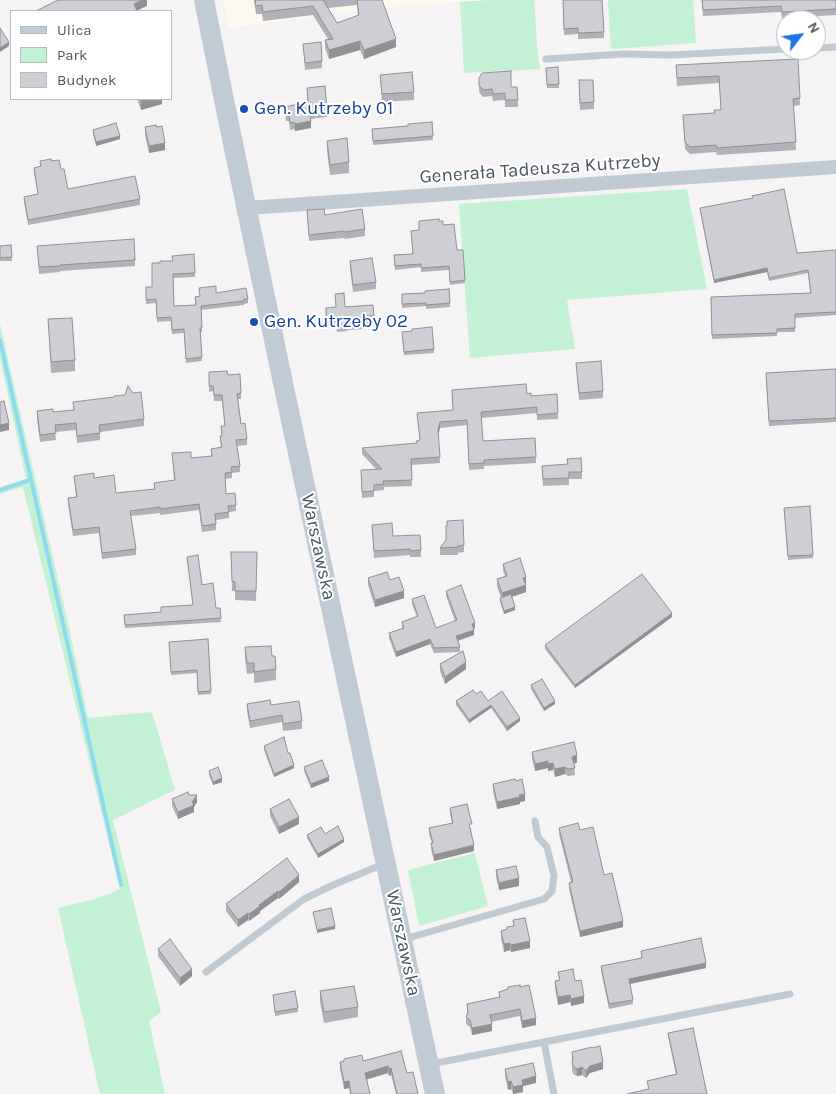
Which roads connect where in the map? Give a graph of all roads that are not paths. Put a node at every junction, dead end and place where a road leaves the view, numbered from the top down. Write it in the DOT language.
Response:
graph roads {
  1 [pos="204,0"];
  2 [pos="776,50"];
  3 [pos="546,59"];
  4 [pos="836,166"];
  5 [pos="247,208"];
  6 [pos="535,821"];
  7 [pos="386,865"];
  8 [pos="402,940"];
  9 [pos="206,972"];
  10 [pos="790,994"];
  11 [pos="544,1042"];
  12 [pos="428,1064"];
  13 [pos="435,1094"];
  14 [pos="554,1094"];
  1 -- 5 [label="main road, Warszawska"];
  2 -- 3 [label="lane"];
  4 -- 5 [label="street, Generała Tadeusza Kutrzeby"];
  5 -- 7 [label="main road, Warszawska"];
  6 -- 8 [label="lane"];
  7 -- 8 [label="main road, Warszawska"];
  7 -- 9 [label="lane"];
  8 -- 12 [label="main road, Warszawska"];
  10 -- 11 [label="lane"];
  11 -- 12 [label="lane"];
  11 -- 14 [label="lane"];
  12 -- 13 [label="main road, Warszawska"];
}
